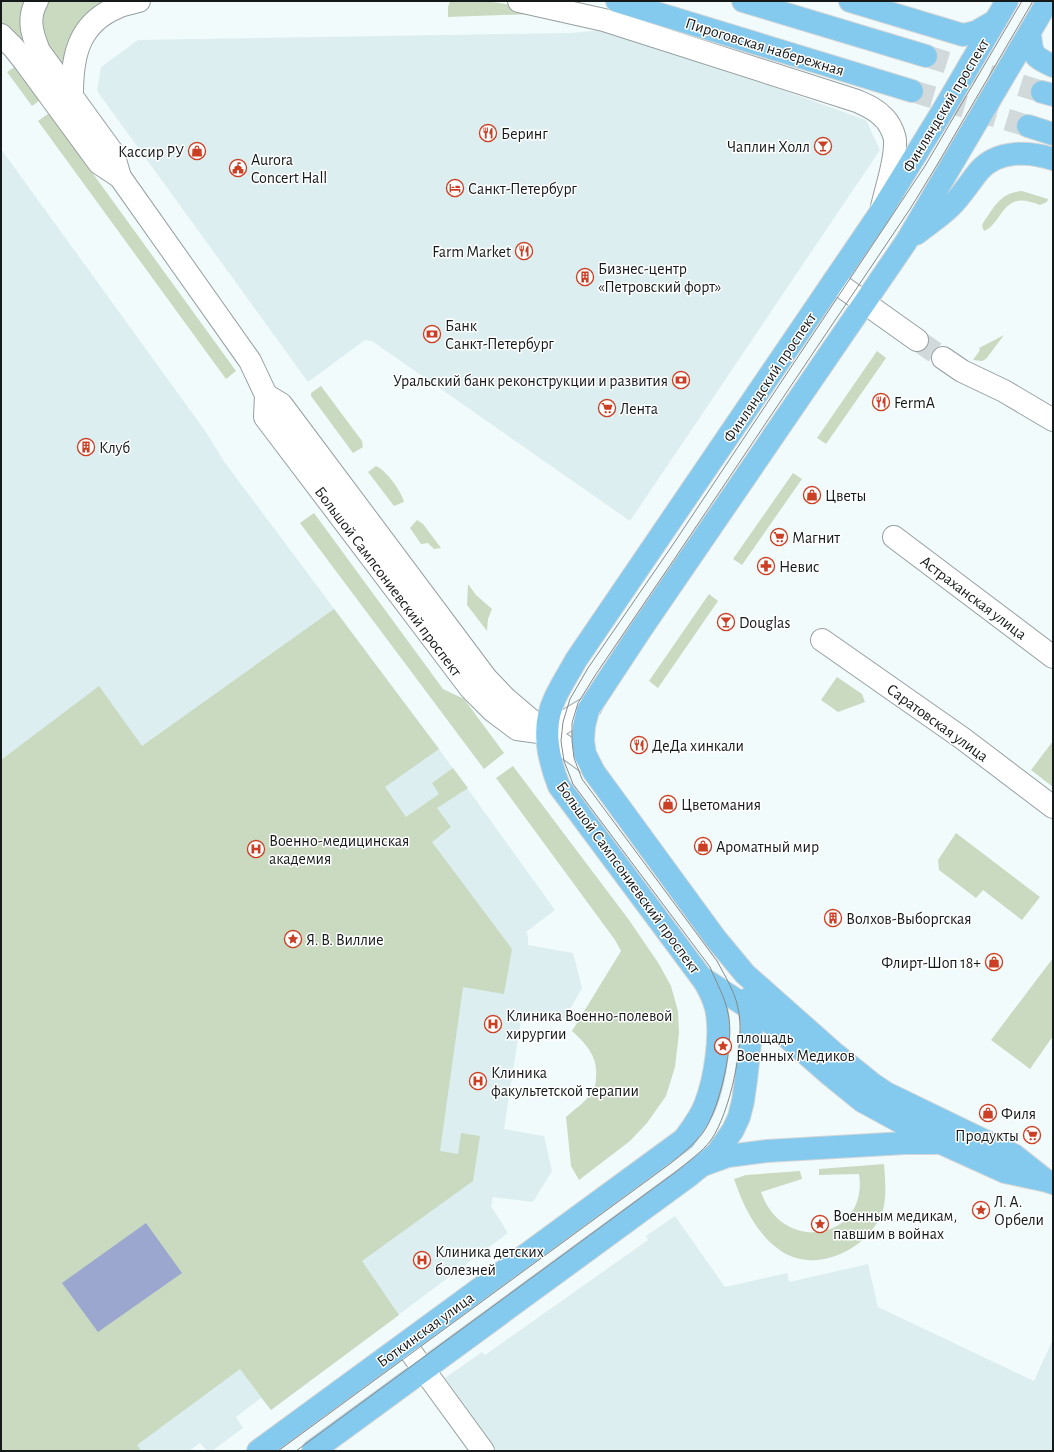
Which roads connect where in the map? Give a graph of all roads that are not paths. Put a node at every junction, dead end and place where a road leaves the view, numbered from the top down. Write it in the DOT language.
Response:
graph roads {
  1 [pos="37,1"];
  2 [pos="139,1"];
  3 [pos="519,1"];
  4 [pos="617,1"];
  5 [pos="743,1"];
  6 [pos="850,1"];
  7 [pos="1007,1"];
  8 [pos="1048,1"];
  9 [pos="995,21"];
  10 [pos="1030,34"];
  11 [pos="1,35"];
  12 [pos="926,56"];
  13 [pos="1053,66"];
  14 [pos="912,91"];
  15 [pos="72,94"];
  16 [pos="1028,126"];
  17 [pos="1053,134"];
  18 [pos="1053,159"];
  19 [pos="120,176"];
  20 [pos="880,213"];
  21 [pos="906,242"];
  22 [pos="834,281"];
  23 [pos="864,303"];
  24 [pos="917,340"];
  25 [pos="943,358"];
  26 [pos="1053,420"];
  27 [pos="894,538"];
  28 [pos="822,640"];
  29 [pos="1053,657"];
  30 [pos="591,706"];
  31 [pos="546,733"];
  32 [pos="588,763"];
  33 [pos="1053,807"];
  34 [pos="745,974"];
  35 [pos="701,977"];
  36 [pos="750,1009"];
  37 [pos="783,1009"];
  38 [pos="719,1029"];
  39 [pos="943,1144"];
  40 [pos="703,1165"];
  41 [pos="1050,1182"];
  42 [pos="405,1344"];
  43 [pos="424,1370"];
  44 [pos="258,1451"];
  45 [pos="313,1451"];
  46 [pos="483,1451"];
  1 -- 15 [label="street"];
  2 -- 15 [label="street"];
  3 -- 20 [label="street"];
  4 -- 14 [label="main road, Пироговская набережная"];
  5 -- 12 [label="main road"];
  6 -- 9 [label="main road"];
  7 -- 9 [label="main road, Финляндский проспект"];
  8 -- 10 [label="main road"];
  9 -- 20 [label="main road, Финляндский проспект"];
  10 -- 13 [label="main road"];
  10 -- 21 [label="main road"];
  11 -- 19 [label="street"];
  15 -- 19 [label="street"];
  16 -- 17 [label="main road"];
  18 -- 21 [label="main road"];
  19 -- 31 [label="street, Большой Сампсониевский проспект"];
  20 -- 22 [label="main road, Финляндский проспект"];
  21 -- 23 [label="main road"];
  22 -- 23 [label="street"];
  22 -- 31 [label="main road, Финляндский проспект"];
  23 -- 24 [label="street"];
  23 -- 30 [label="main road"];
  25 -- 26 [label="street"];
  27 -- 29 [label="street, Астраханская улица"];
  28 -- 33 [label="street, Саратовская улица"];
  30 -- 31 [label="street"];
  30 -- 32 [label="main road, Большой Сампсониевский проспект"];
  31 -- 32 [label="street"];
  31 -- 35 [label="main road, Большой Сампсониевский проспект"];
  32 -- 34 [label="main road, Большой Сампсониевский проспект"];
  34 -- 36 [label="main road"];
  34 -- 37 [label="main road, Большой Сампсониевский проспект"];
  35 -- 36 [label="main road, Большой Сампсониевский проспект"];
  35 -- 38 [label="main road"];
  36 -- 37 [label="main road"];
  36 -- 38 [label="main road"];
  36 -- 39 [label="main road, Большой Сампсониевский проспект"];
  36 -- 40 [label="main road"];
  37 -- 41 [label="main road, Большой Сампсониевский проспект"];
  38 -- 42 [label="main road, Боткинская улица"];
  39 -- 40 [label="main road"];
  39 -- 41 [label="main road, Большой Сампсониевский проспект"];
  40 -- 43 [label="main road, Боткинская улица"];
  42 -- 43 [label="street"];
  42 -- 44 [label="main road, Боткинская улица"];
  43 -- 45 [label="main road, Боткинская улица"];
  43 -- 46 [label="street"];
}
